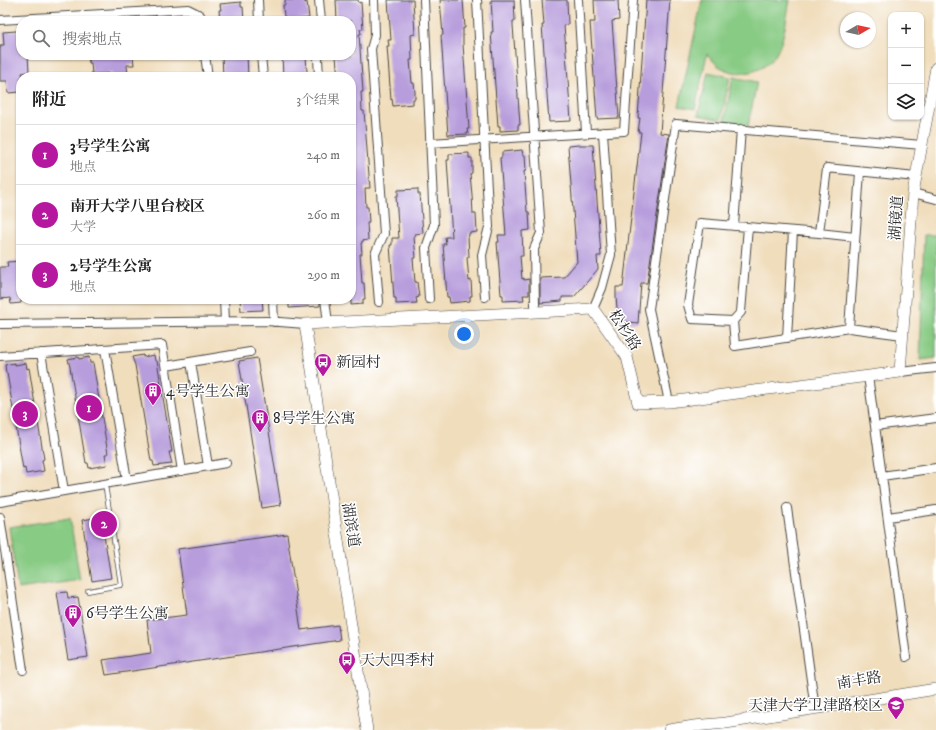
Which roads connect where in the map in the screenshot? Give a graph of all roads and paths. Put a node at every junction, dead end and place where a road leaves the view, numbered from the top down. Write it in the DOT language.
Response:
graph roads {
  1 [pos="258,0"];
  2 [pos="319,0"];
  3 [pos="374,0"];
  4 [pos="424,0"];
  5 [pos="477,0"];
  6 [pos="525,0"];
  7 [pos="578,0"];
  8 [pos="633,0"];
  9 [pos="68,16"];
  10 [pos="200,16"];
  11 [pos="259,16"];
  12 [pos="321,16"];
  13 [pos="16,19"];
  14 [pos="0,20"];
  15 [pos="206,60"];
  16 [pos="261,60"];
  17 [pos="318,60"];
  18 [pos="936,68"];
  19 [pos="207,72"];
  20 [pos="263,72"];
  21 [pos="319,72"];
  22 [pos="741,129"];
  23 [pos="603,132"];
  24 [pos="586,133"];
  25 [pos="534,136"];
  26 [pos="484,139"];
  27 [pos="430,142"];
  28 [pos="922,145"];
  29 [pos="860,172"];
  30 [pos="916,177"];
  31 [pos="913,193"];
  32 [pos="936,199"];
  33 [pos="734,226"];
  34 [pos="748,227"];
  35 [pos="794,231"];
  36 [pos="819,233"];
  37 [pos="855,236"];
  38 [pos="485,297"];
  39 [pos="429,299"];
  40 [pos="378,302"];
  41 [pos="224,304"];
  42 [pos="273,304"];
  43 [pos="326,304"];
  44 [pos="535,305"];
  45 [pos="593,309"];
  46 [pos="733,321"];
  47 [pos="225,322"];
  48 [pos="274,322"];
  49 [pos="328,323"];
  50 [pos="0,324"];
  51 [pos="305,324"];
  52 [pos="849,328"];
  53 [pos="903,335"];
  54 [pos="787,338"];
  55 [pos="105,349"];
  56 [pos="250,352"];
  57 [pos="40,353"];
  58 [pos="0,356"];
  59 [pos="191,362"];
  60 [pos="166,366"];
  61 [pos="936,368"];
  62 [pos="900,372"];
  63 [pos="868,376"];
  64 [pos="669,402"];
  65 [pos="936,418"];
  66 [pos="875,426"];
  67 [pos="226,463"];
  68 [pos="208,466"];
  69 [pos="936,468"];
  70 [pos="182,471"];
  71 [pos="882,476"];
  72 [pos="127,480"];
  73 [pos="105,484"];
  74 [pos="64,491"];
  75 [pos="0,502"];
  76 [pos="787,508"];
  77 [pos="936,510"];
  78 [pos="0,517"];
  79 [pos="888,517"];
  80 [pos="88,591"];
  81 [pos="906,657"];
  82 [pos="23,670"];
  83 [pos="936,683"];
  84 [pos="936,689"];
  85 [pos="815,706"];
  86 [pos="367,730"];
  87 [pos="669,730"];
  1 -- 11 [label="street"];
  2 -- 12 [label="street"];
  3 -- 40 [label="street"];
  4 -- 27 [label="street"];
  5 -- 26 [label="street"];
  6 -- 25 [label="street"];
  7 -- 24 [label="street"];
  8 -- 23 [label="street"];
  9 -- 10 [label="street"];
  13 -- 14 [label="street"];
  15 -- 19 [label="street"];
  16 -- 20 [label="street"];
  17 -- 21 [label="street"];
  18 -- 28 [label="street, 湖镜道"];
  22 -- 28 [label="street"];
  22 -- 33 [label="street"];
  22 -- 64 [label="street"];
  23 -- 24 [label="street"];
  23 -- 45 [label="street"];
  24 -- 25 [label="street"];
  25 -- 26 [label="street"];
  25 -- 44 [label="street"];
  26 -- 27 [label="street"];
  26 -- 38 [label="street"];
  27 -- 39 [label="street"];
  28 -- 30 [label="street, 湖镜道"];
  29 -- 30 [label="street"];
  29 -- 36 [label="street"];
  29 -- 37 [label="street"];
  30 -- 31 [label="street, 湖镜道"];
  31 -- 32 [label="street"];
  31 -- 53 [label="street, 湖镜道"];
  33 -- 34 [label="street"];
  33 -- 46 [label="street"];
  34 -- 35 [label="street"];
  34 -- 46 [label="street"];
  35 -- 36 [label="street"];
  35 -- 54 [label="street"];
  36 -- 37 [label="street"];
  37 -- 52 [label="street"];
  41 -- 47 [label="street"];
  42 -- 48 [label="street"];
  43 -- 49 [label="street"];
  45 -- 49 [label="street, 松杉路"];
  45 -- 64 [label="street, 松杉路"];
  46 -- 54 [label="street"];
  47 -- 48 [label="street"];
  47 -- 50 [label="street"];
  48 -- 51 [label="street"];
  49 -- 51 [label="street, 松杉路"];
  51 -- 86 [label="street, 湖滨道"];
  52 -- 53 [label="street"];
  52 -- 54 [label="street"];
  53 -- 62 [label="street, 湖镜道"];
  55 -- 57 [label="street"];
  55 -- 60 [label="street"];
  55 -- 72 [label="street"];
  56 -- 59 [label="street"];
  57 -- 58 [label="street"];
  57 -- 74 [label="street"];
  59 -- 60 [label="street"];
  59 -- 68 [label="street"];
  60 -- 70 [label="street"];
  61 -- 62 [label="street, 松杉路"];
  62 -- 63 [label="street, 松杉路"];
  63 -- 64 [label="street, 松杉路"];
  63 -- 66 [label="street"];
  65 -- 66 [label="street"];
  66 -- 71 [label="street"];
  67 -- 68 [label="street"];
  68 -- 70 [label="street"];
  69 -- 71 [label="street"];
  70 -- 72 [label="street"];
  71 -- 79 [label="street"];
  72 -- 73 [label="street"];
  73 -- 74 [label="street"];
  73 -- 80 [label="lane"];
  74 -- 75 [label="street"];
  76 -- 85 [label="street"];
  77 -- 79 [label="street"];
  78 -- 82 [label="street"];
  79 -- 81 [label="street"];
  83 -- 85 [label="street, 南丰路"];
  84 -- 85 [label="street, 南丰路"];
  85 -- 87 [label="street, 南丰路"];
}
